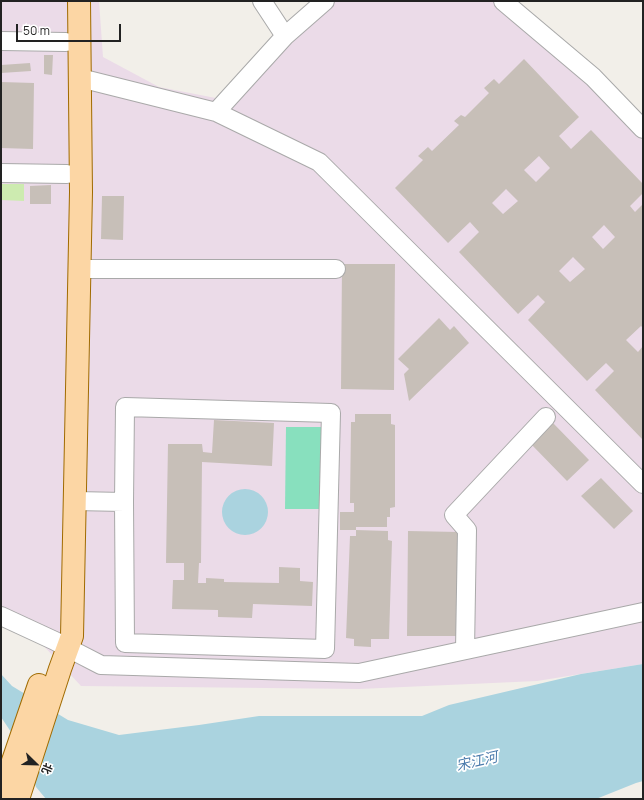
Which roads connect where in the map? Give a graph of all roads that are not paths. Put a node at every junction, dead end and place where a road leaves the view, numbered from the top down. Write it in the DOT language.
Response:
graph roads {
  1 [pos="65,1"];
  2 [pos="79,1"];
  3 [pos="262,1"];
  4 [pos="325,1"];
  5 [pos="503,1"];
  6 [pos="285,36"];
  7 [pos="1,41"];
  8 [pos="66,42"];
  9 [pos="80,78"];
  10 [pos="216,112"];
  11 [pos="643,129"];
  12 [pos="1,173"];
  13 [pos="67,174"];
  14 [pos="80,269"];
  15 [pos="336,269"];
  16 [pos="546,417"];
  17 [pos="643,484"];
  18 [pos="75,501"];
  19 [pos="124,502"];
  20 [pos="1,604"];
  21 [pos="643,612"];
  22 [pos="1,616"];
  23 [pos="60,639"];
  24 [pos="465,650"];
  25 [pos="53,667"];
  26 [pos="1,796"];
  27 [pos="18,799"];
  1 -- 8 [label="main road"];
  2 -- 9 [label="main road"];
  3 -- 6 [label="street"];
  4 -- 6 [label="street"];
  5 -- 11 [label="street"];
  6 -- 10 [label="street"];
  7 -- 8 [label="street"];
  8 -- 13 [label="main road"];
  9 -- 10 [label="street"];
  9 -- 14 [label="main road"];
  10 -- 17 [label="street"];
  12 -- 13 [label="street"];
  13 -- 23 [label="main road"];
  14 -- 15 [label="street"];
  14 -- 18 [label="main road"];
  16 -- 24 [label="street"];
  18 -- 19 [label="street"];
  18 -- 23 [label="main road"];
  19 -- 19 [label="street"];
  20 -- 23 [label="street"];
  21 -- 24 [label="street"];
  22 -- 23 [label="street"];
  23 -- 24 [label="street"];
  23 -- 25 [label="main road"];
  25 -- 26 [label="main road"];
  25 -- 27 [label="main road"];
}
